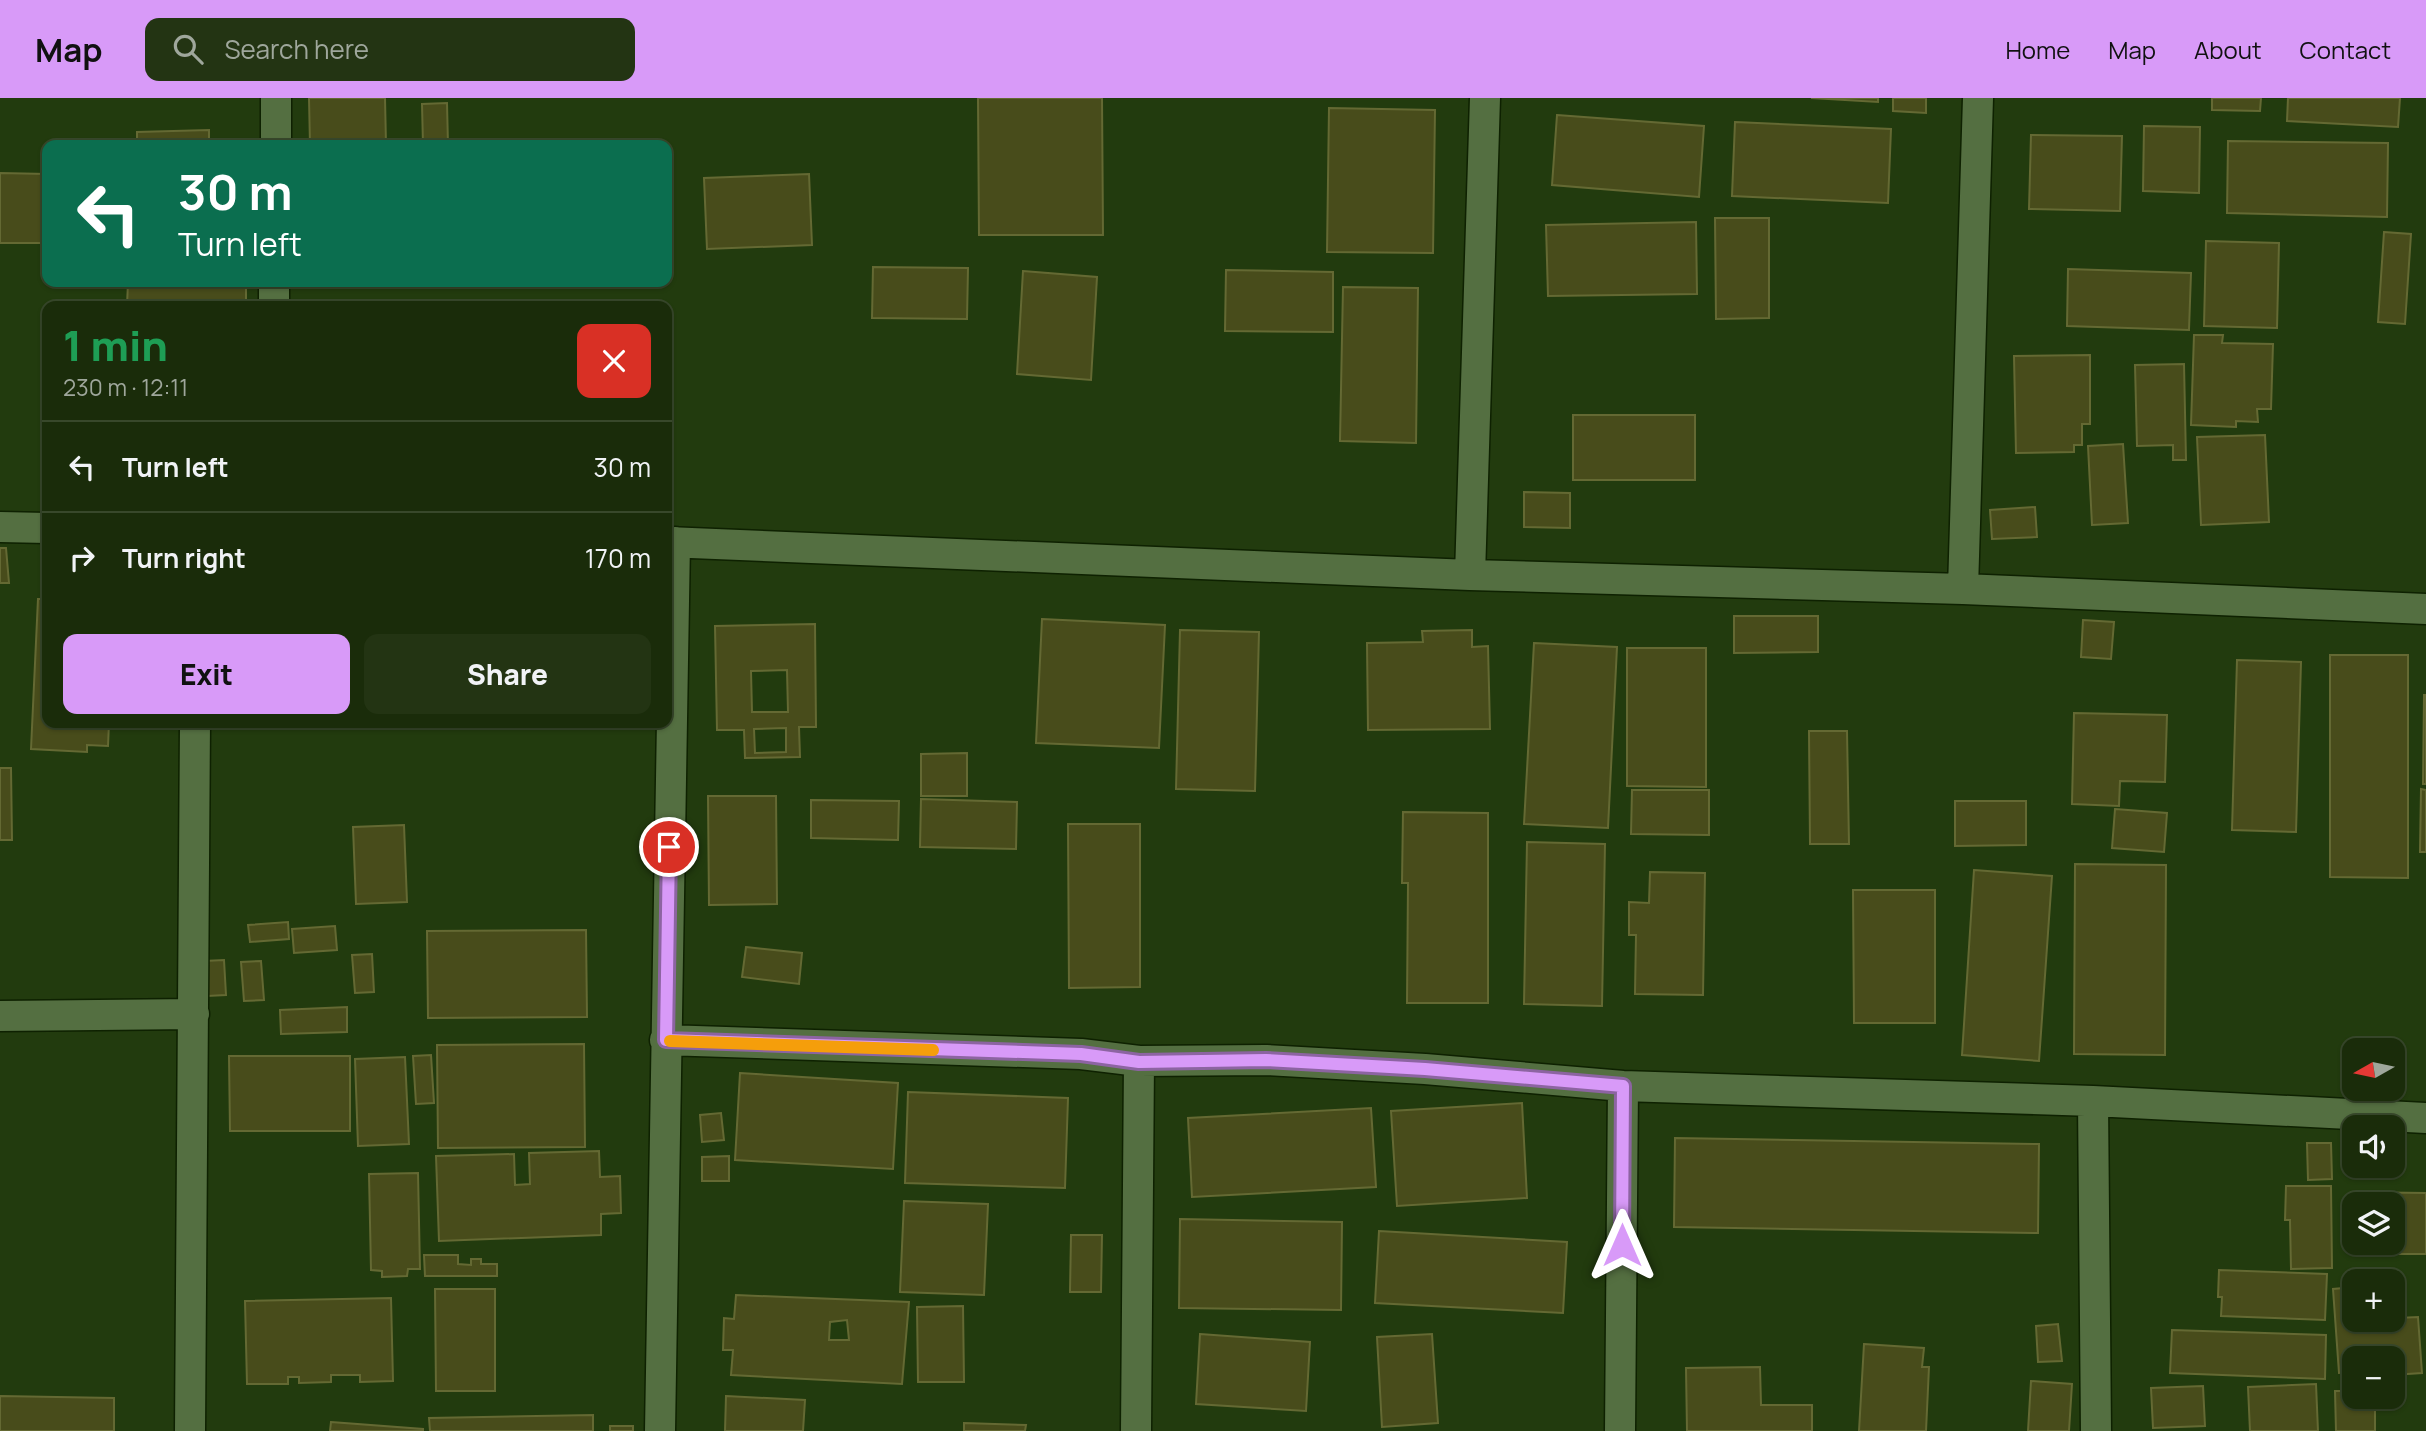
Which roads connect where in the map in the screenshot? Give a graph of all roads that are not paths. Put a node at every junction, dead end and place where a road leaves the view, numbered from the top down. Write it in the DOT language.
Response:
graph roads {
  1 [pos="276,98"];
  2 [pos="1485,98"];
  3 [pos="1979,98"];
  4 [pos="276,140"];
  5 [pos="0,527"];
  6 [pos="42,528"];
  7 [pos="672,542"];
  8 [pos="1470,575"];
  9 [pos="1963,589"];
  10 [pos="2426,609"];
  11 [pos="195,728"];
  12 [pos="669,728"];
  13 [pos="194,1014"];
  14 [pos="0,1016"];
  15 [pos="666,1040"];
  16 [pos="1139,1062"];
  17 [pos="1623,1086"];
  18 [pos="2093,1101"];
  19 [pos="2426,1118"];
  20 [pos="190,1431"];
  21 [pos="660,1431"];
  22 [pos="1136,1431"];
  23 [pos="1620,1431"];
  24 [pos="2096,1431"];
  1 -- 4 [label="street"];
  2 -- 8 [label="street"];
  3 -- 9 [label="street"];
  5 -- 6 [label="street"];
  7 -- 8 [label="street"];
  8 -- 9 [label="street"];
  9 -- 10 [label="street"];
  11 -- 13 [label="street"];
  12 -- 15 [label="street"];
  13 -- 14 [label="street"];
  13 -- 20 [label="street"];
  15 -- 16 [label="street"];
  15 -- 21 [label="street"];
  16 -- 17 [label="street"];
  16 -- 22 [label="street"];
  17 -- 18 [label="street"];
  17 -- 23 [label="street"];
  18 -- 19 [label="street"];
  18 -- 24 [label="street"];
}
